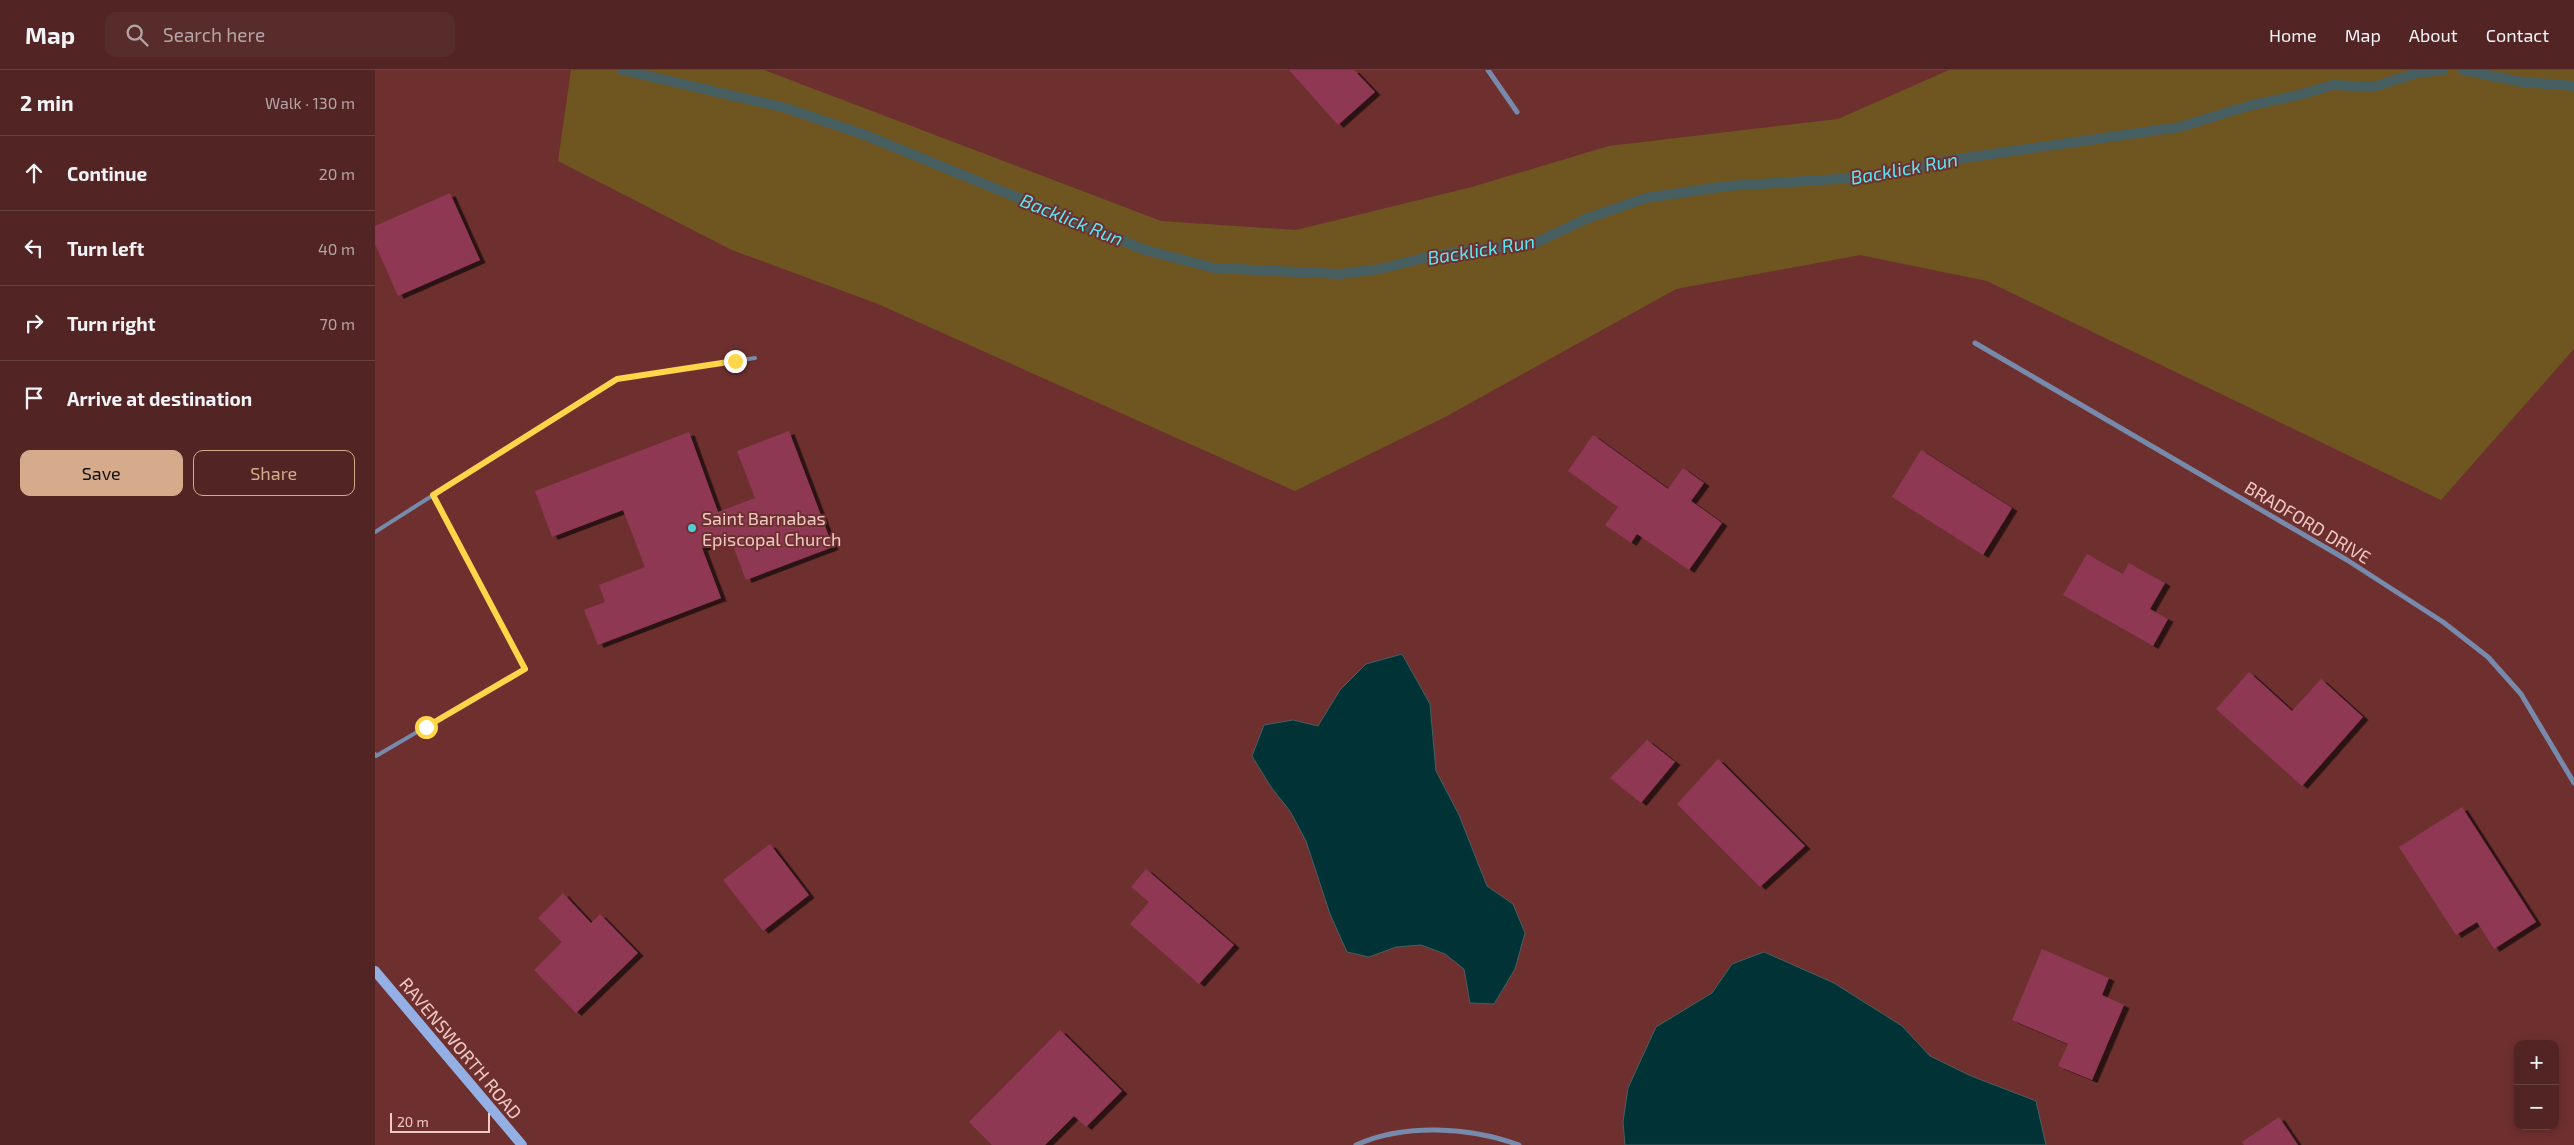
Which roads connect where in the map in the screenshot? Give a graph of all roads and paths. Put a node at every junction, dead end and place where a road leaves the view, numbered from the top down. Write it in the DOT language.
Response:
graph roads {
  1 [pos="1488,70"];
  2 [pos="1517,112"];
  3 [pos="1975,343"];
  4 [pos="755,358"];
  5 [pos="433,495"];
  6 [pos="375,532"];
  7 [pos="375,754"];
  8 [pos="2574,783"];
  9 [pos="375,971"];
  10 [pos="522,1145"];
  11 [pos="1356,1145"];
  12 [pos="1519,1145"];
  1 -- 2 [label="street"];
  3 -- 8 [label="street, BRADFORD DRIVE"];
  4 -- 5 [label="lane"];
  5 -- 6 [label="lane"];
  5 -- 7 [label="lane"];
  9 -- 10 [label="main road, RAVENSWORTH ROAD"];
  11 -- 12 [label="street"];
}
